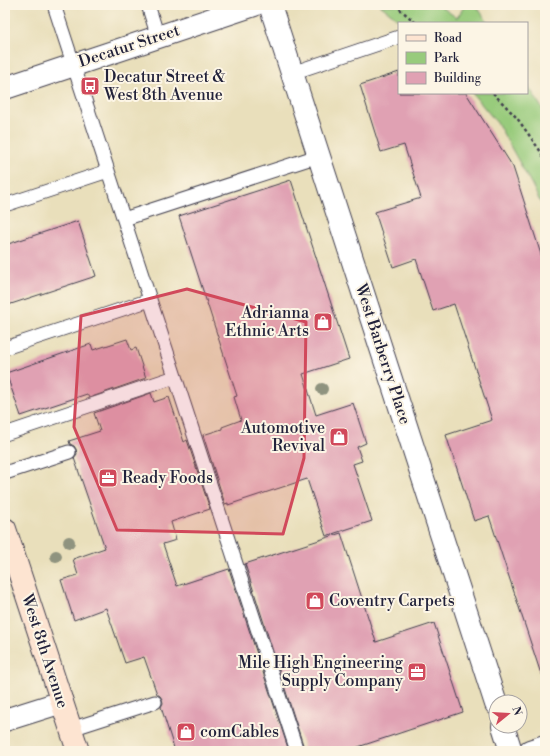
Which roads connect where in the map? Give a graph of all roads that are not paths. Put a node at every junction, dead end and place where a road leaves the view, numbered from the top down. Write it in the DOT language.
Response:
graph roads {
  1 [pos="54,5"];
  2 [pos="148,5"];
  3 [pos="254,5"];
  4 [pos="270,5"];
  5 [pos="158,37"];
  6 [pos="398,37"];
  7 [pos="74,65"];
  8 [pos="292,73"];
  9 [pos="5,88"];
  10 [pos="318,156"];
  11 [pos="108,171"];
  12 [pos="5,205"];
  13 [pos="124,219"];
  14 [pos="150,300"];
  15 [pos="5,348"];
  16 [pos="175,377"];
  17 [pos="5,434"];
  18 [pos="69,452"];
  19 [pos="5,473"];
  20 [pos="5,529"];
  21 [pos="493,694"];
  22 [pos="62,702"];
  23 [pos="155,702"];
  24 [pos="5,720"];
  25 [pos="71,729"];
  26 [pos="506,734"];
  27 [pos="545,746"];
  28 [pos="78,751"];
  29 [pos="297,751"];
  30 [pos="511,751"];
  31 [pos="530,751"];
  1 -- 7 [label="lane"];
  2 -- 5 [label="lane"];
  3 -- 5 [label="street, Decatur Street"];
  4 -- 8 [label="street, West Barberry Place"];
  5 -- 7 [label="street, Decatur Street"];
  6 -- 8 [label="lane"];
  7 -- 9 [label="street, Decatur Street"];
  7 -- 11 [label="lane"];
  8 -- 10 [label="street, West Barberry Place"];
  10 -- 13 [label="lane"];
  10 -- 21 [label="street, West Barberry Place"];
  11 -- 12 [label="lane"];
  11 -- 13 [label="lane"];
  13 -- 14 [label="lane"];
  14 -- 15 [label="lane"];
  14 -- 16 [label="lane"];
  16 -- 17 [label="lane"];
  16 -- 29 [label="lane"];
  18 -- 19 [label="lane"];
  20 -- 22 [label="main road, West 8th Avenue"];
  22 -- 24 [label="street"];
  22 -- 25 [label="main road, West 8th Avenue"];
  23 -- 25 [label="lane"];
  25 -- 28 [label="main road, West 8th Avenue"];
  26 -- 30 [label="street"];
  27 -- 31 [label="street"];
}
